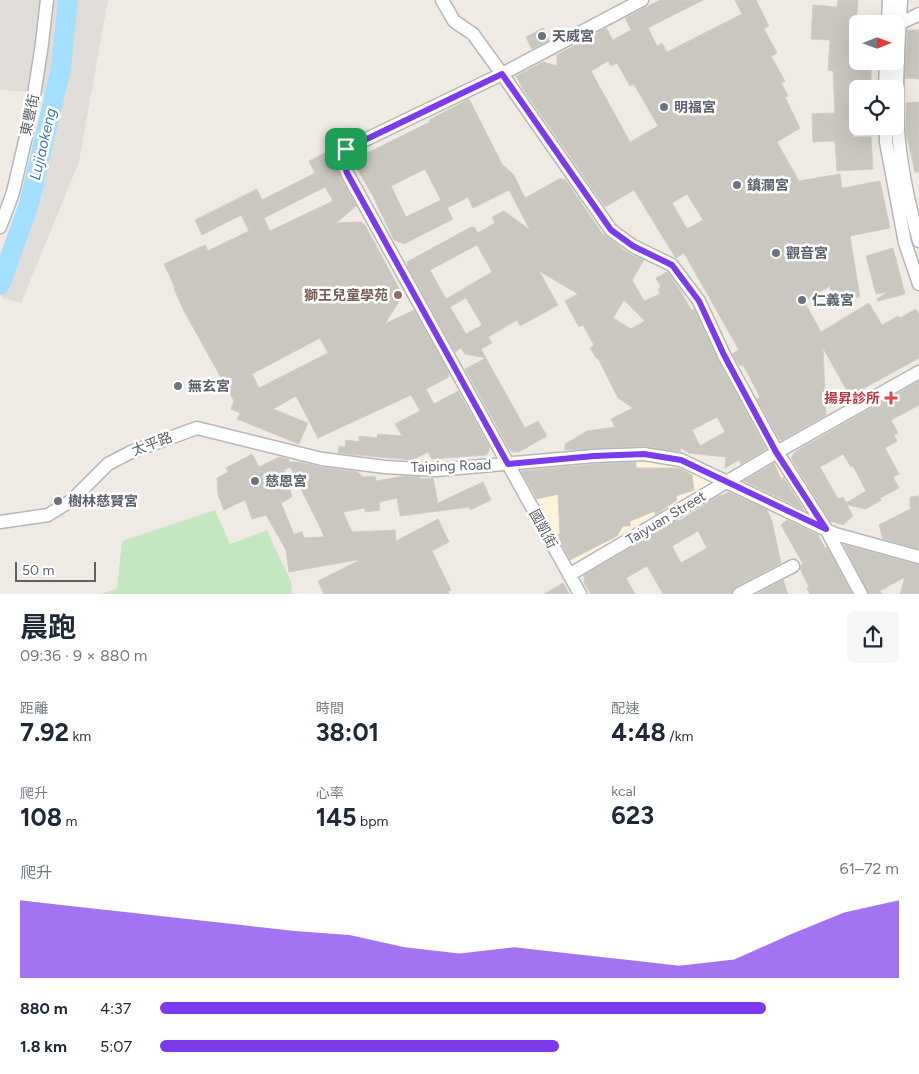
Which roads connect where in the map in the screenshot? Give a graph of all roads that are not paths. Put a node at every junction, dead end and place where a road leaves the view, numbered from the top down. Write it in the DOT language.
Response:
graph roads {
  1 [pos="47,0"];
  2 [pos="442,0"];
  3 [pos="642,0"];
  4 [pos="889,0"];
  5 [pos="901,0"];
  6 [pos="919,14"];
  7 [pos="892,15"];
  8 [pos="897,15"];
  9 [pos="904,21"];
  10 [pos="897,70"];
  11 [pos="502,74"];
  12 [pos="886,135"];
  13 [pos="0,227"];
  14 [pos="919,241"];
  15 [pos="919,284"];
  16 [pos="919,372"];
  17 [pos="776,452"];
  18 [pos="508,464"];
  19 [pos="727,482"];
  20 [pos="0,522"];
  21 [pos="826,529"];
  22 [pos="919,557"];
  23 [pos="793,566"];
  24 [pos="569,575"];
  25 [pos="580,594"];
  26 [pos="739,594"];
  27 [pos="862,594"];
  1 -- 13 [label="street, 東豐街"];
  2 -- 11 [label="street"];
  3 -- 11 [label="street"];
  4 -- 7 [label="street"];
  5 -- 8 [label="street"];
  6 -- 9 [label="street"];
  10 -- 14 [label="street"];
  11 -- 17 [label="street"];
  11 -- 18 [label="street, 國凱街"];
  12 -- 15 [label="street"];
  16 -- 17 [label="street, Taiyuan Street"];
  17 -- 19 [label="street, Taiyuan Street"];
  17 -- 21 [label="street"];
  18 -- 19 [label="street, Taiping Road"];
  18 -- 20 [label="street, Taiping Road"];
  18 -- 24 [label="street, 國凱街"];
  19 -- 21 [label="street, Taiping Road"];
  19 -- 24 [label="street, Taiyuan Street"];
  21 -- 22 [label="street, Taiping Road"];
  21 -- 27 [label="street"];
  23 -- 26 [label="street"];
  24 -- 25 [label="street, 國凱街"];
}
